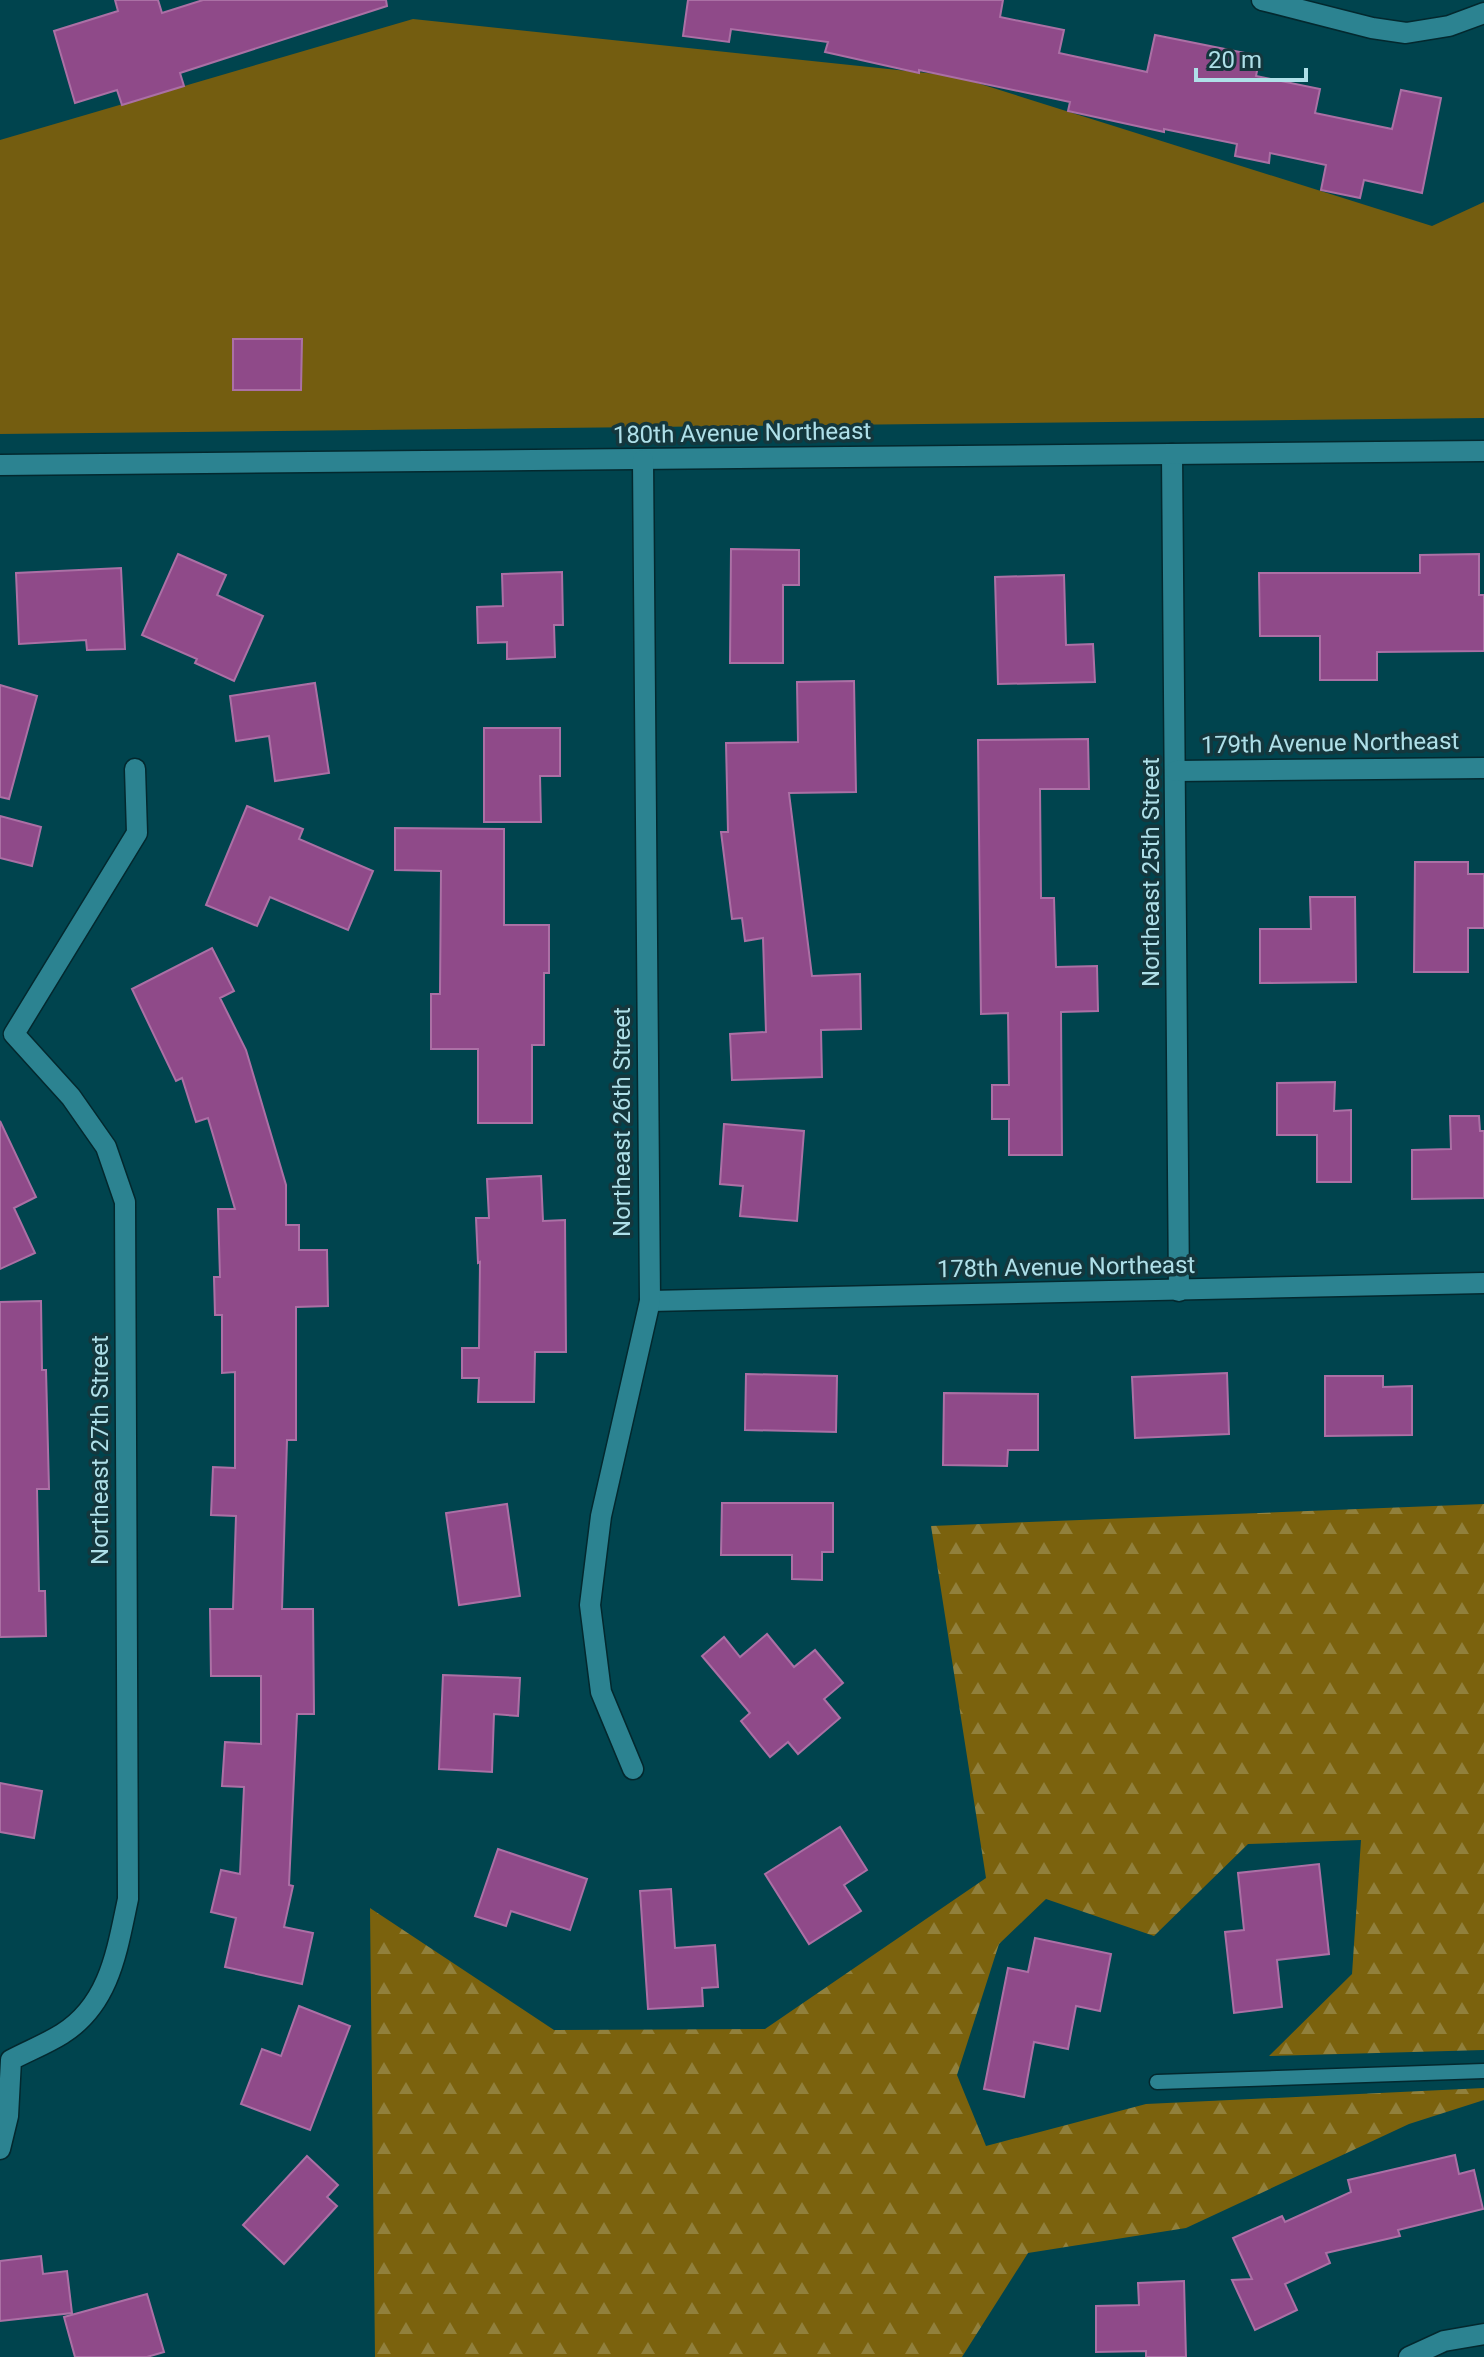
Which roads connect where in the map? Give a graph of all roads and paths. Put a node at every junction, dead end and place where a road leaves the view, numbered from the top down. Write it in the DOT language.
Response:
graph roads {
  1 [pos="1262,0"];
  2 [pos="1484,13"];
  3 [pos="1484,451"];
  4 [pos="1172,454"];
  5 [pos="643,460"];
  6 [pos="0,465"];
  7 [pos="1484,768"];
  8 [pos="135,769"];
  9 [pos="1176,771"];
  10 [pos="7,1031"];
  11 [pos="1484,1283"];
  12 [pos="1179,1291"];
  13 [pos="650,1301"];
  14 [pos="633,1769"];
  15 [pos="6,2058"];
  16 [pos="1484,2071"];
  17 [pos="1157,2082"];
  18 [pos="0,2149"];
  19 [pos="1484,2334"];
  20 [pos="1409,2357"];
  1 -- 2 [label="street"];
  3 -- 4 [label="street, 180th Avenue Northeast"];
  4 -- 5 [label="street, 180th Avenue Northeast"];
  4 -- 9 [label="street, Northeast 25th Street"];
  5 -- 6 [label="street, 180th Avenue Northeast"];
  5 -- 13 [label="street, Northeast 26th Street"];
  7 -- 9 [label="street, 179th Avenue Northeast"];
  8 -- 10 [label="street, Northeast 27th Street"];
  9 -- 12 [label="street, Northeast 25th Street"];
  10 -- 15 [label="street, Northeast 27th Street"];
  11 -- 12 [label="street, 178th Avenue Northeast"];
  12 -- 13 [label="street, 178th Avenue Northeast"];
  13 -- 14 [label="street, Northeast 26th Street"];
  15 -- 18 [label="street, Northeast 27th Street"];
  16 -- 17 [label="lane"];
  19 -- 20 [label="street"];
}
